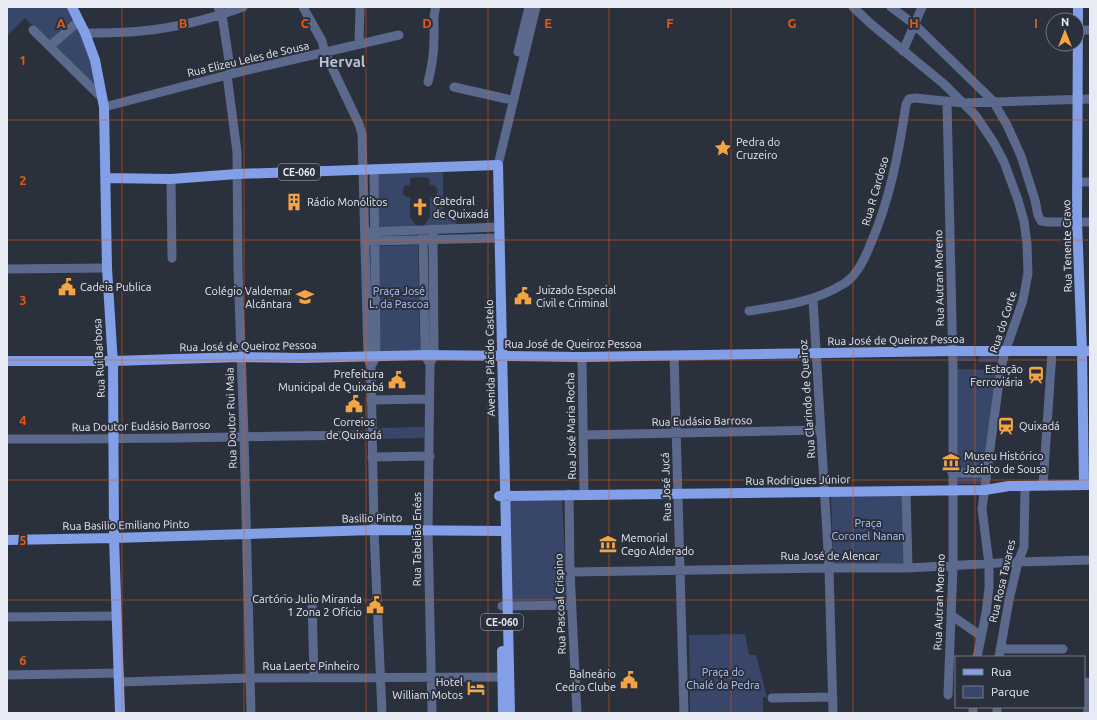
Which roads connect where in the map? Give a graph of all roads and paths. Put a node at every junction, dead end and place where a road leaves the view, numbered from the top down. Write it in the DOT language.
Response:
graph roads {
  1 [pos="72,7"];
  2 [pos="243,7"];
  3 [pos="303,7"];
  4 [pos="360,7"];
  5 [pos="436,7"];
  6 [pos="529,7"];
  7 [pos="536,7"];
  8 [pos="853,7"];
  9 [pos="891,7"];
  10 [pos="922,7"];
  11 [pos="220,11"];
  12 [pos="79,21"];
  13 [pos="915,25"];
  14 [pos="33,30"];
  15 [pos="85,33"];
  16 [pos="399,35"];
  17 [pos="359,44"];
  18 [pos="50,46"];
  19 [pos="523,46"];
  20 [pos="903,51"];
  21 [pos="1078,52"];
  22 [pos="325,53"];
  23 [pos="229,75"];
  24 [pos="428,82"];
  25 [pos="454,87"];
  26 [pos="102,96"];
  27 [pos="1090,98"];
  28 [pos="507,99"];
  29 [pos="1077,99"];
  30 [pos="947,101"];
  31 [pos="993,101"];
  32 [pos="962,103"];
  33 [pos="104,107"];
  34 [pos="506,117"];
  35 [pos="495,165"];
  36 [pos="363,169"];
  37 [pos="374,169"];
  38 [pos="1026,170"];
  39 [pos="237,174"];
  40 [pos="1009,176"];
  41 [pos="106,178"];
  42 [pos="171,179"];
  43 [pos="1078,182"];
  44 [pos="1090,182"];
  45 [pos="1077,222"];
  46 [pos="1090,222"];
  47 [pos="496,227"];
  48 [pos="424,230"];
  49 [pos="433,230"];
  50 [pos="375,236"];
  51 [pos="364,237"];
  52 [pos="496,238"];
  53 [pos="429,240"];
  54 [pos="172,258"];
  55 [pos="107,268"];
  56 [pos="7,269"];
  57 [pos="813,299"];
  58 [pos="749,311"];
  59 [pos="953,351"];
  60 [pos="1086,351"];
  61 [pos="1005,352"];
  62 [pos="1052,352"];
  63 [pos="816,354"];
  64 [pos="499,355"];
  65 [pos="674,355"];
  66 [pos="372,356"];
  67 [pos="240,357"];
  68 [pos="582,357"];
  69 [pos="430,358"];
  70 [pos="7,361"];
  71 [pos="114,361"];
  72 [pos="429,399"];
  73 [pos="371,400"];
  74 [pos="821,430"];
  75 [pos="676,434"];
  76 [pos="372,435"];
  77 [pos="583,435"];
  78 [pos="244,436"];
  79 [pos="7,439"];
  80 [pos="114,440"];
  81 [pos="430,456"];
  82 [pos="372,457"];
  83 [pos="952,473"];
  84 [pos="986,473"];
  85 [pos="1043,485"];
  86 [pos="1087,485"];
  87 [pos="1025,486"];
  88 [pos="952,490"];
  89 [pos="985,490"];
  90 [pos="906,491"];
  91 [pos="826,492"];
  92 [pos="678,493"];
  93 [pos="569,494"];
  94 [pos="584,494"];
  95 [pos="502,496"];
  96 [pos="374,530"];
  97 [pos="428,530"];
  98 [pos="503,531"];
  99 [pos="246,534"];
  100 [pos="114,538"];
  101 [pos="7,540"];
  102 [pos="1090,560"];
  103 [pos="1018,562"];
  104 [pos="989,564"];
  105 [pos="953,566"];
  106 [pos="829,568"];
  107 [pos="908,568"];
  108 [pos="680,570"];
  109 [pos="570,572"];
  110 [pos="312,601"];
  111 [pos="572,605"];
  112 [pos="505,606"];
  113 [pos="951,615"];
  114 [pos="117,616"];
  115 [pos="7,617"];
  116 [pos="981,636"];
  117 [pos="1063,649"];
  118 [pos="999,653"];
  119 [pos="1046,653"];
  120 [pos="978,656"];
  121 [pos="7,675"];
  122 [pos="506,676"];
  123 [pos="381,677"];
  124 [pos="432,677"];
  125 [pos="119,678"];
  126 [pos="250,678"];
  127 [pos="314,678"];
  128 [pos="1087,682"];
  129 [pos="948,695"];
  130 [pos="833,697"];
  131 [pos="772,698"];
  132 [pos="120,713"];
  133 [pos="251,713"];
  134 [pos="382,713"];
  135 [pos="432,713"];
  136 [pos="503,713"];
  137 [pos="510,713"];
  138 [pos="577,713"];
  139 [pos="684,713"];
  140 [pos="833,713"];
  141 [pos="1088,713"];
  1 -- 12 [label="main road, Rua Rui Barbosa"];
  2 -- 11 [label="street"];
  3 -- 22 [label="street"];
  4 -- 17 [label="street"];
  5 -- 24 [label="street"];
  6 -- 19 [label="street, Avenida Plácido Castelo"];
  7 -- 19 [label="street, Avenida Plácido Castelo"];
  8 -- 20 [label="street, Rua do Corte"];
  9 -- 13 [label="street"];
  10 -- 13 [label="street"];
  11 -- 15 [label="street"];
  11 -- 23 [label="street, Rua Doutor Rui Maia"];
  12 -- 15 [label="main road, Rua Rui Barbosa"];
  12 -- 18 [label="street"];
  13 -- 20 [label="street"];
  13 -- 31 [label="street"];
  14 -- 18 [label="street"];
  15 -- 26 [label="main road, Rua Rui Barbosa"];
  16 -- 17 [label="street, Rua Elizeu Leles de Sousa"];
  17 -- 22 [label="street, Rua Elizeu Leles de Sousa"];
  18 -- 26 [label="street"];
  19 -- 28 [label="street, Avenida Plácido Castelo"];
  19 -- 34 [label="street, Avenida Plácido Castelo"];
  20 -- 32 [label="street, Rua do Corte"];
  21 -- 29 [label="main road, Rua Tenente Cravo"];
  22 -- 23 [label="street, Rua Elizeu Leles de Sousa"];
  22 -- 36 [label="street"];
  23 -- 33 [label="street, Rua Elizeu Leles de Sousa"];
  23 -- 39 [label="street, Rua Doutor Rui Maia"];
  25 -- 28 [label="street"];
  26 -- 33 [label="main road, Rua Rui Barbosa"];
  27 -- 29 [label="street"];
  28 -- 34 [label="street, Avenida Plácido Castelo"];
  29 -- 31 [label="street"];
  29 -- 43 [label="main road, Rua Tenente Cravo"];
  30 -- 32 [label="street"];
  30 -- 57 [label="street, Rua R Cardoso"];
  30 -- 59 [label="street, Rua Autran Moreno"];
  31 -- 32 [label="street"];
  31 -- 38 [label="street"];
  32 -- 40 [label="street, Rua do Corte"];
  33 -- 41 [label="main road, Rua Rui Barbosa"];
  34 -- 35 [label="street, Avenida Plácido Castelo"];
  35 -- 37 [label="main road, CE-060"];
  35 -- 47 [label="main road, Avenida Plácido Castelo / CE-060"];
  36 -- 37 [label="main road, CE-060"];
  36 -- 39 [label="main road, CE-060"];
  36 -- 51 [label="street"];
  37 -- 50 [label="street"];
  38 -- 40 [label="street"];
  38 -- 45 [label="street"];
  39 -- 42 [label="main road, CE-060"];
  39 -- 67 [label="street, Rua Doutor Rui Maia"];
  40 -- 61 [label="street, Rua do Corte"];
  41 -- 42 [label="main road, CE-060"];
  41 -- 55 [label="main road, Rua Rui Barbosa"];
  42 -- 54 [label="street"];
  43 -- 44 [label="street"];
  43 -- 45 [label="main road, Rua Tenente Cravo"];
  45 -- 46 [label="street"];
  45 -- 60 [label="main road, Rua Tenente Cravo"];
  47 -- 49 [label="street"];
  47 -- 52 [label="main road, Avenida Plácido Castelo / CE-060"];
  48 -- 49 [label="street"];
  48 -- 50 [label="street"];
  48 -- 53 [label="street"];
  49 -- 53 [label="street"];
  50 -- 51 [label="street"];
  50 -- 53 [label="street"];
  50 -- 66 [label="street"];
  51 -- 66 [label="street"];
  52 -- 53 [label="street"];
  52 -- 64 [label="main road, Avenida Plácido Castelo / CE-060"];
  53 -- 69 [label="street, Rua Tabelião Enéas"];
  55 -- 56 [label="street"];
  55 -- 71 [label="main road, Rua Rui Barbosa"];
  57 -- 58 [label="street, Rua R Cardoso"];
  57 -- 63 [label="street, Rua Clarindo de Queiroz"];
  59 -- 61 [label="main road, Rua José de Queiroz Pessoa"];
  59 -- 63 [label="main road, Rua José de Queiroz Pessoa"];
  59 -- 83 [label="street, Rua Autran Moreno"];
  60 -- 62 [label="main road, Rua José de Queiroz Pessoa"];
  60 -- 86 [label="main road, Rua Tenente Cravo"];
  61 -- 62 [label="main road, Rua José de Queiroz Pessoa"];
  61 -- 84 [label="street, Rua do Corte"];
  62 -- 85 [label="street"];
  63 -- 65 [label="main road, Rua José de Queiroz Pessoa"];
  63 -- 74 [label="street, Rua Clarindo de Queiroz"];
  64 -- 68 [label="main road, Rua José de Queiroz Pessoa"];
  64 -- 69 [label="main road, Rua José de Queiroz Pessoa"];
  64 -- 95 [label="main road, Avenida Plácido Castelo / CE-060"];
  65 -- 68 [label="main road, Rua José de Queiroz Pessoa"];
  65 -- 75 [label="street, Rua José Jucá"];
  66 -- 67 [label="main road, Rua José de Queiroz Pessoa"];
  66 -- 69 [label="main road, Rua José de Queiroz Pessoa"];
  66 -- 73 [label="street"];
  67 -- 71 [label="main road, Rua José de Queiroz Pessoa"];
  67 -- 78 [label="street, Rua Doutor Rui Maia"];
  68 -- 77 [label="street, Rua José Maria Rocha"];
  69 -- 72 [label="street, Rua Tabelião Enéas"];
  70 -- 71 [label="main road, Rua José de Queiroz Pessoa"];
  71 -- 80 [label="main road, Rua Rui Barbosa"];
  72 -- 73 [label="street"];
  72 -- 81 [label="street, Rua Tabelião Enéas"];
  73 -- 76 [label="street"];
  74 -- 75 [label="street, Rua Eudásio Barroso"];
  74 -- 91 [label="street, Rua Clarindo de Queiroz"];
  75 -- 77 [label="street, Rua Eudásio Barroso"];
  75 -- 92 [label="street, Rua José Jucá"];
  76 -- 78 [label="street, Rua Doutor Eudásio Barroso"];
  76 -- 82 [label="street"];
  77 -- 94 [label="street, Rua José Maria Rocha"];
  78 -- 80 [label="street, Rua Doutor Eudásio Barroso"];
  78 -- 99 [label="street, Rua Doutor Rui Maia"];
  79 -- 80 [label="street, Rua Doutor Eudásio Barroso"];
  80 -- 100 [label="main road, Rua Rui Barbosa"];
  81 -- 82 [label="street"];
  81 -- 97 [label="street, Rua Tabelião Enéas"];
  82 -- 96 [label="street"];
  83 -- 84 [label="street"];
  83 -- 88 [label="street, Rua Autran Moreno"];
  84 -- 89 [label="street, Rua do Corte"];
  85 -- 86 [label="main road, Rua Rodrigues Júnior"];
  85 -- 87 [label="main road, Rua Rodrigues Júnior"];
  87 -- 89 [label="main road, Rua Rodrigues Júnior"];
  87 -- 103 [label="street, Rua Rosa Tavares"];
  88 -- 89 [label="main road, Rua Rodrigues Júnior"];
  88 -- 90 [label="main road, Rua Rodrigues Júnior"];
  88 -- 105 [label="street, Rua Autran Moreno"];
  89 -- 104 [label="street, Rua do Corte"];
  90 -- 91 [label="main road, Rua Rodrigues Júnior"];
  90 -- 107 [label="street"];
  91 -- 92 [label="main road, Rua Rodrigues Júnior"];
  91 -- 106 [label="street, Rua Clarindo de Queiroz"];
  92 -- 94 [label="main road, Rua Rodrigues Júnior"];
  92 -- 108 [label="street, Rua José Jucá"];
  93 -- 94 [label="main road, Rua Rodrigues Júnior"];
  93 -- 95 [label="main road, Rua Rodrigues Júnior"];
  93 -- 109 [label="street, Rua Pascoal Crispino"];
  95 -- 98 [label="main road, Avenida Plácido Castelo / CE-060"];
  96 -- 97 [label="main road, Basilio Pinto"];
  96 -- 99 [label="main road, Basilio Pinto"];
  96 -- 123 [label="street"];
  97 -- 98 [label="main road, Basilio Pinto"];
  97 -- 124 [label="street, Rua Tabelião Enéas"];
  98 -- 112 [label="main road, Avenida Plácido Castelo / CE-060"];
  99 -- 100 [label="main road, Rua Basilio Emiliano Pinto"];
  99 -- 126 [label="street, Rua Doutor Rui Maia"];
  100 -- 101 [label="main road, Rua Basilio Emiliano Pinto"];
  100 -- 114 [label="main road, Rua Rui Barbosa"];
  102 -- 103 [label="street, Rua José de Alencar"];
  103 -- 104 [label="street, Rua José de Alencar"];
  103 -- 118 [label="street, Rua Rosa Tavares"];
  104 -- 105 [label="street, Rua José de Alencar"];
  104 -- 116 [label="street, Rua do Corte"];
  105 -- 107 [label="street, Rua José de Alencar"];
  105 -- 113 [label="street, Rua Autran Moreno"];
  106 -- 107 [label="street, Rua José de Alencar"];
  106 -- 108 [label="street, Rua José de Alencar"];
  106 -- 130 [label="street, Rua Clarindo de Queiroz"];
  108 -- 109 [label="street, Rua José de Alencar"];
  108 -- 139 [label="street, Rua José Jucá"];
  109 -- 111 [label="street, Rua Pascoal Crispino"];
  110 -- 127 [label="street"];
  111 -- 112 [label="street"];
  111 -- 138 [label="street, Rua Pascoal Crispino"];
  112 -- 122 [label="main road, Avenida Plácido Castelo / CE-060"];
  113 -- 116 [label="street"];
  113 -- 129 [label="street, Rua Autran Moreno"];
  114 -- 115 [label="street"];
  114 -- 125 [label="main road, Rua Rui Barbosa"];
  116 -- 120 [label="street, Rua do Corte"];
  117 -- 119 [label="street"];
  118 -- 119 [label="street"];
  121 -- 125 [label="street, Rua Laerte Pinheiro"];
  122 -- 124 [label="street, Rua Laerte Pinheiro"];
  122 -- 136 [label="main road, Avenida Plácido Castelo / CE-060"];
  122 -- 137 [label="main road, Avenida Plácido Castelo / CE-060"];
  123 -- 124 [label="street, Rua Laerte Pinheiro"];
  123 -- 127 [label="street, Rua Laerte Pinheiro"];
  123 -- 134 [label="street"];
  124 -- 135 [label="street, Rua Tabelião Enéas"];
  125 -- 126 [label="street, Rua Laerte Pinheiro"];
  125 -- 132 [label="main road, Rua Rui Barbosa"];
  126 -- 127 [label="street, Rua Laerte Pinheiro"];
  126 -- 133 [label="street, Rua Doutor Rui Maia"];
  128 -- 141 [label="street"];
  130 -- 131 [label="street"];
  130 -- 140 [label="street, Rua Clarindo de Queiroz"];
}
